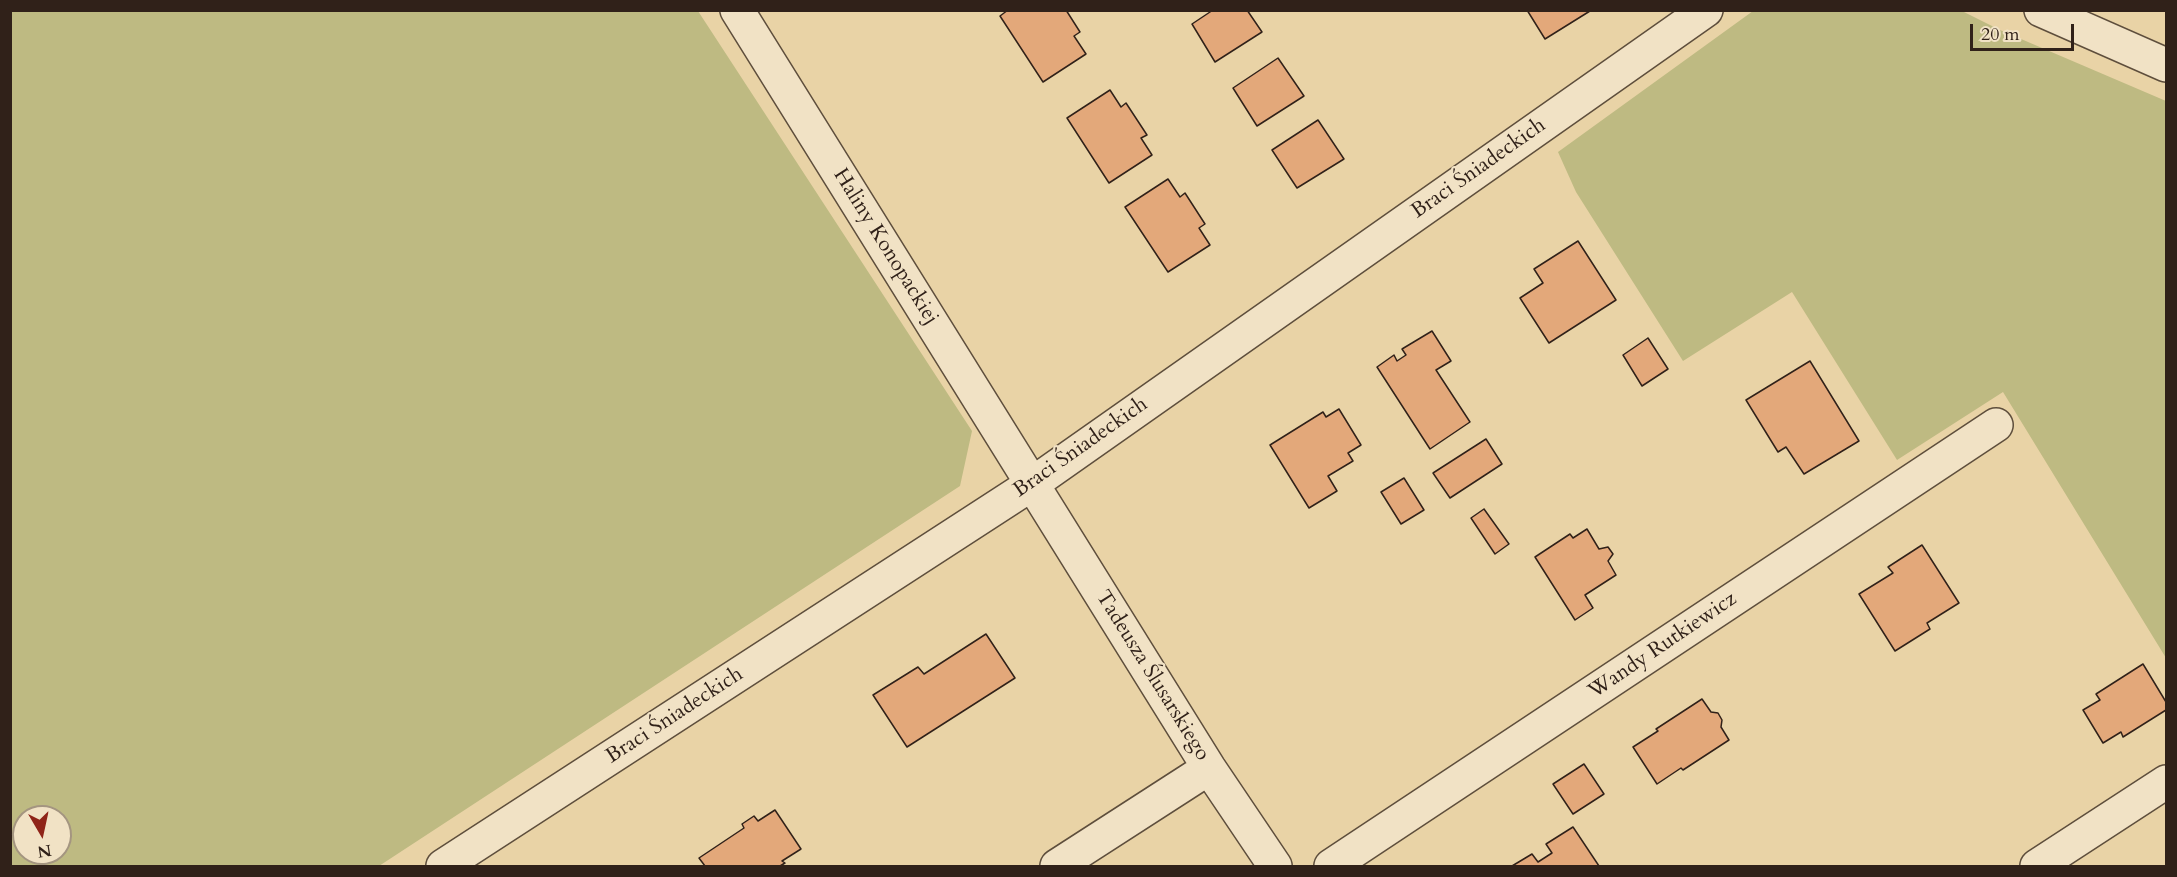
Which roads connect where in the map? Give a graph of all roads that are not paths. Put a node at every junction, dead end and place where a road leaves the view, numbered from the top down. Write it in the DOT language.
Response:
graph roads {
  1 [pos="737,10"];
  2 [pos="1706,10"];
  3 [pos="2040,10"];
  4 [pos="2166,65"];
  5 [pos="1996,425"];
  6 [pos="1032,484"];
  7 [pos="1209,768"];
  8 [pos="2166,782"];
  9 [pos="443,867"];
  10 [pos="1057,867"];
  11 [pos="1275,867"];
  12 [pos="1331,867"];
  13 [pos="2037,867"];
  1 -- 6 [label="street, Haliny Konopackiej"];
  2 -- 6 [label="street, Braci Śniadeckich"];
  3 -- 4 [label="street"];
  5 -- 12 [label="street, Wandy Rutkiewicz"];
  6 -- 7 [label="street, Tadeusza Ślusarskiego"];
  6 -- 9 [label="street, Braci Śniadeckich"];
  7 -- 10 [label="street"];
  7 -- 11 [label="street, Tadeusza Ślusarskiego"];
  8 -- 13 [label="street"];
}
